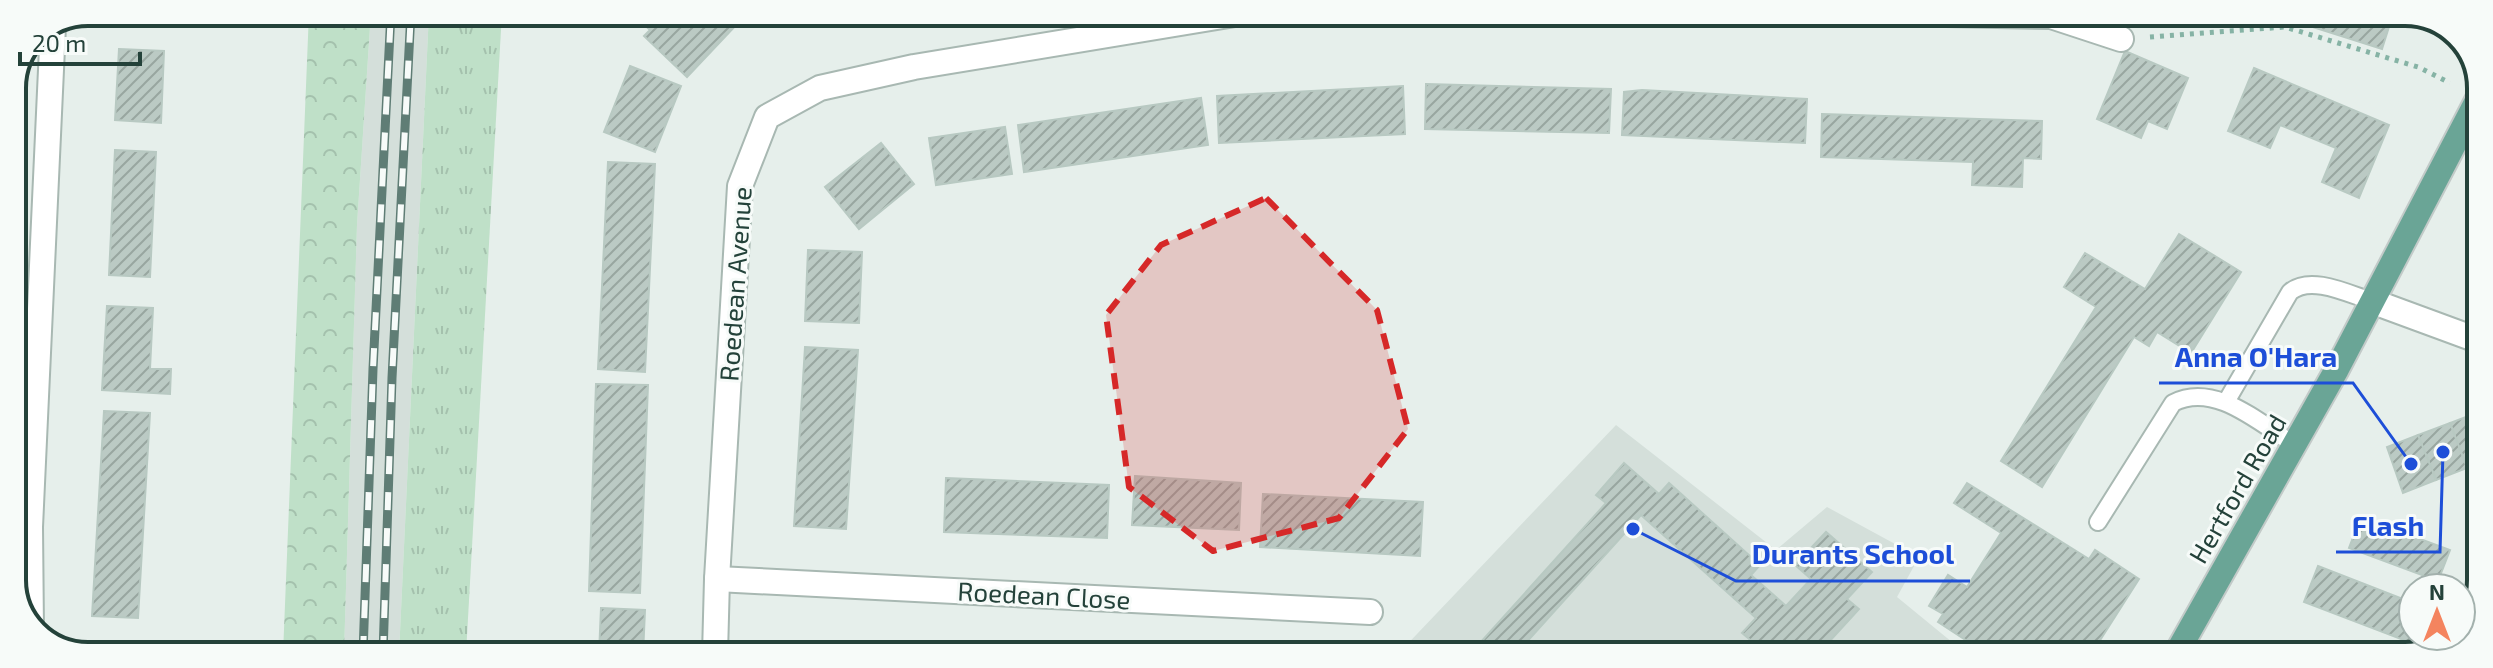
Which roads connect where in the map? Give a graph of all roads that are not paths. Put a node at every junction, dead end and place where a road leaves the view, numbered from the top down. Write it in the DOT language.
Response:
graph roads {
  1 [pos="1162,26"];
  2 [pos="2083,26"];
  3 [pos="53,36"];
  4 [pos="2121,39"];
  5 [pos="2467,120"];
  6 [pos="2374,302"];
  7 [pos="2467,336"];
  8 [pos="2226,402"];
  9 [pos="2295,445"];
  10 [pos="2098,522"];
  11 [pos="717,579"];
  12 [pos="31,603"];
  13 [pos="1370,612"];
  14 [pos="715,642"];
  15 [pos="2183,642"];
  1 -- 11 [label="street, Roedean Avenue"];
  2 -- 4 [label="street"];
  3 -- 12 [label="street"];
  5 -- 6 [label="main road, Hertford Road"];
  6 -- 7 [label="street"];
  6 -- 8 [label="lane"];
  6 -- 9 [label="main road, Hertford Road"];
  8 -- 9 [label="lane"];
  8 -- 10 [label="lane"];
  9 -- 15 [label="main road, Hertford Road"];
  11 -- 13 [label="street, Roedean Close"];
  11 -- 14 [label="street, Roedean Avenue"];
}
